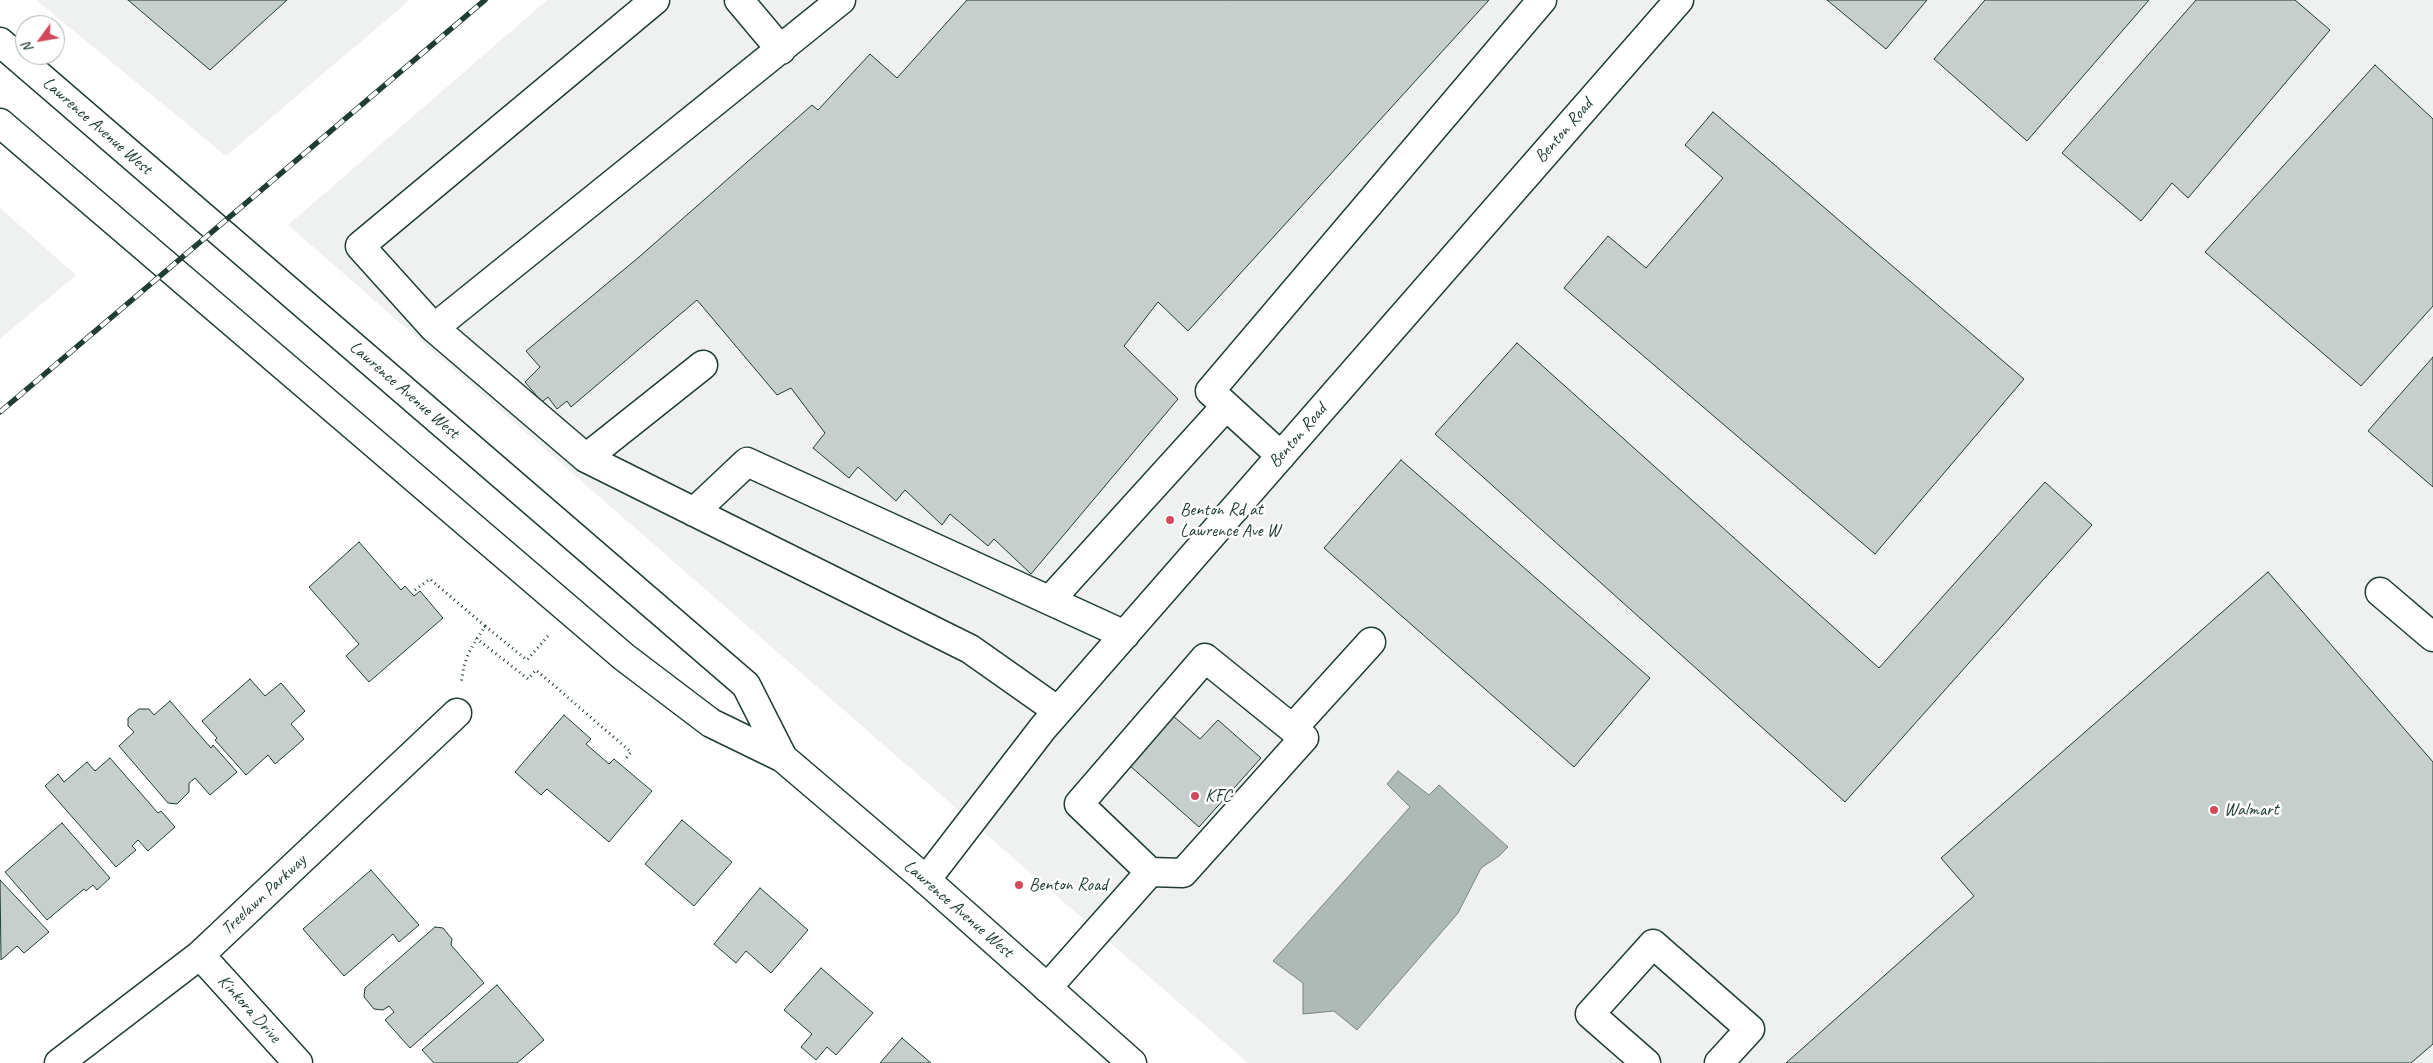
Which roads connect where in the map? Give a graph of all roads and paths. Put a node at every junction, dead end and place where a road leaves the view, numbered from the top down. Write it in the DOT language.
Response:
graph roads {
  1 [pos="655,0"];
  2 [pos="739,0"];
  3 [pos="841,0"];
  4 [pos="1542,0"];
  5 [pos="1670,3"];
  6 [pos="0,42"];
  7 [pos="781,50"];
  8 [pos="0,123"];
  9 [pos="434,328"];
  10 [pos="703,365"];
  11 [pos="1226,406"];
  12 [pos="1281,456"];
  13 [pos="586,458"];
  14 [pos="694,512"];
  15 [pos="415,590"];
  16 [pos="2380,592"];
  17 [pos="1050,600"];
  18 [pos="485,626"];
  19 [pos="1125,635"];
  20 [pos="2433,637"];
  21 [pos="476,638"];
  22 [pos="1370,642"];
  23 [pos="524,658"];
  24 [pos="1058,711"];
  25 [pos="457,713"];
  26 [pos="1299,733"];
  27 [pos="783,758"];
  28 [pos="624,761"];
  29 [pos="1150,872"];
  30 [pos="926,880"];
  31 [pos="200,956"];
  32 [pos="1047,988"];
  33 [pos="59,1063"];
  34 [pos="298,1063"];
  35 [pos="1132,1063"];
  36 [pos="1646,1063"];
  37 [pos="1719,1063"];
  1 -- 9 [label="main road"];
  2 -- 7 [label="main road"];
  3 -- 7 [label="main road"];
  4 -- 11 [label="main road"];
  5 -- 12 [label="main road, Benton Road"];
  6 -- 27 [label="main road, Lawrence Avenue West"];
  7 -- 9 [label="main road"];
  8 -- 27 [label="main road, Lawrence Avenue West"];
  9 -- 13 [label="main road"];
  10 -- 13 [label="main road"];
  11 -- 12 [label="main road"];
  11 -- 17 [label="main road"];
  12 -- 19 [label="main road, Benton Road"];
  13 -- 14 [label="main road"];
  14 -- 17 [label="main road"];
  14 -- 24 [label="main road"];
  15 -- 18 [label="path"];
  16 -- 20 [label="main road"];
  17 -- 19 [label="main road"];
  18 -- 21 [label="path"];
  18 -- 23 [label="path"];
  19 -- 24 [label="main road, Benton Road"];
  21 -- 25 [label="path"];
  21 -- 28 [label="path"];
  22 -- 26 [label="main road"];
  24 -- 30 [label="main road, Benton Road"];
  25 -- 31 [label="main road, Treelawn Parkway"];
  26 -- 29 [label="main road"];
  26 -- 29 [label="main road"];
  27 -- 30 [label="main road, Lawrence Avenue West"];
  29 -- 32 [label="main road"];
  30 -- 32 [label="main road, Lawrence Avenue West"];
  31 -- 33 [label="main road, Treelawn Parkway"];
  31 -- 34 [label="main road, Kinkora Drive"];
  32 -- 35 [label="main road, Lawrence Avenue West"];
  36 -- 37 [label="main road"];
}
